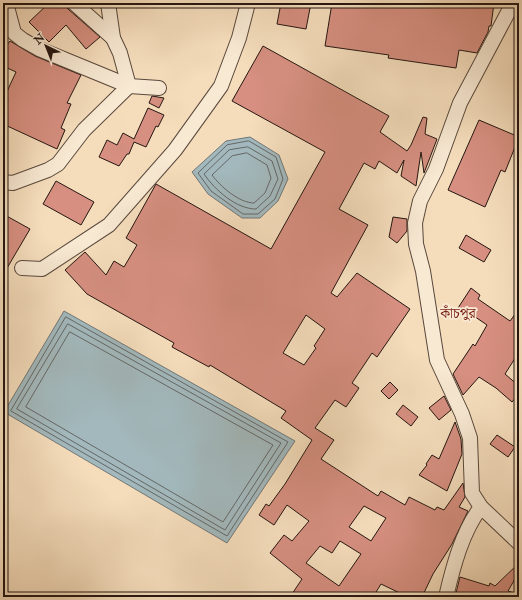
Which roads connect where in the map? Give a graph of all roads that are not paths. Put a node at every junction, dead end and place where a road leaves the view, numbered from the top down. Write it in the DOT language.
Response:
graph roads {
  1 [pos="6,3"];
  2 [pos="74,3"];
  3 [pos="108,3"];
  4 [pos="248,3"];
  5 [pos="513,3"];
  6 [pos="113,38"];
  7 [pos="129,86"];
  8 [pos="159,88"];
  9 [pos="3,182"];
  10 [pos="22,268"];
  11 [pos="481,507"];
  12 [pos="519,543"];
  13 [pos="446,597"];
  1 -- 7 [label="street"];
  2 -- 6 [label="street"];
  3 -- 6 [label="street"];
  4 -- 10 [label="street"];
  5 -- 11 [label="street"];
  6 -- 7 [label="street"];
  7 -- 8 [label="street"];
  7 -- 9 [label="street"];
  11 -- 12 [label="street"];
  11 -- 13 [label="street"];
}
